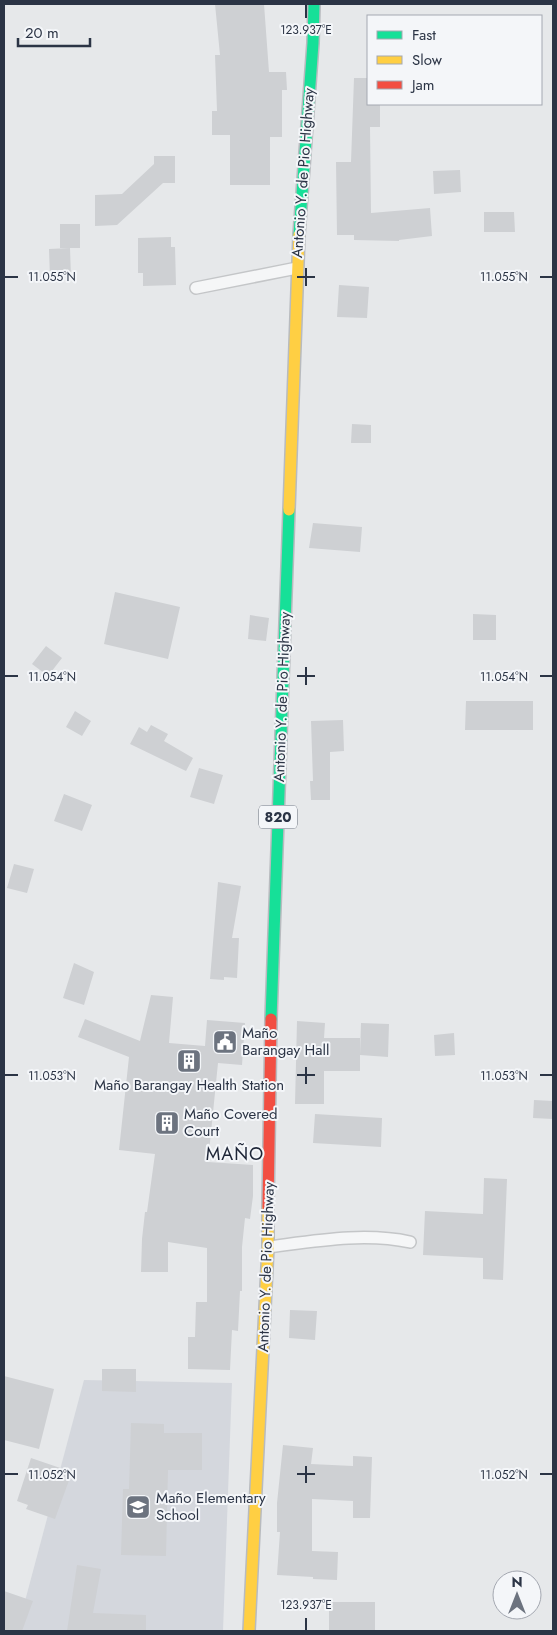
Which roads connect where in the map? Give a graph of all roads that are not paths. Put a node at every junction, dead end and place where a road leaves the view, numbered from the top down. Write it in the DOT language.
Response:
graph roads {
  1 [pos="314,4"];
  2 [pos="297,268"];
  3 [pos="196,288"];
  4 [pos="410,1242"];
  5 [pos="268,1247"];
  6 [pos="249,1631"];
  1 -- 2 [label="highway, Antonio Y. de Pio Highway / 820"];
  2 -- 3 [label="lane"];
  2 -- 5 [label="highway, Antonio Y. de Pio Highway / 820"];
  4 -- 5 [label="lane"];
  5 -- 6 [label="highway, Antonio Y. de Pio Highway / 820"];
}
